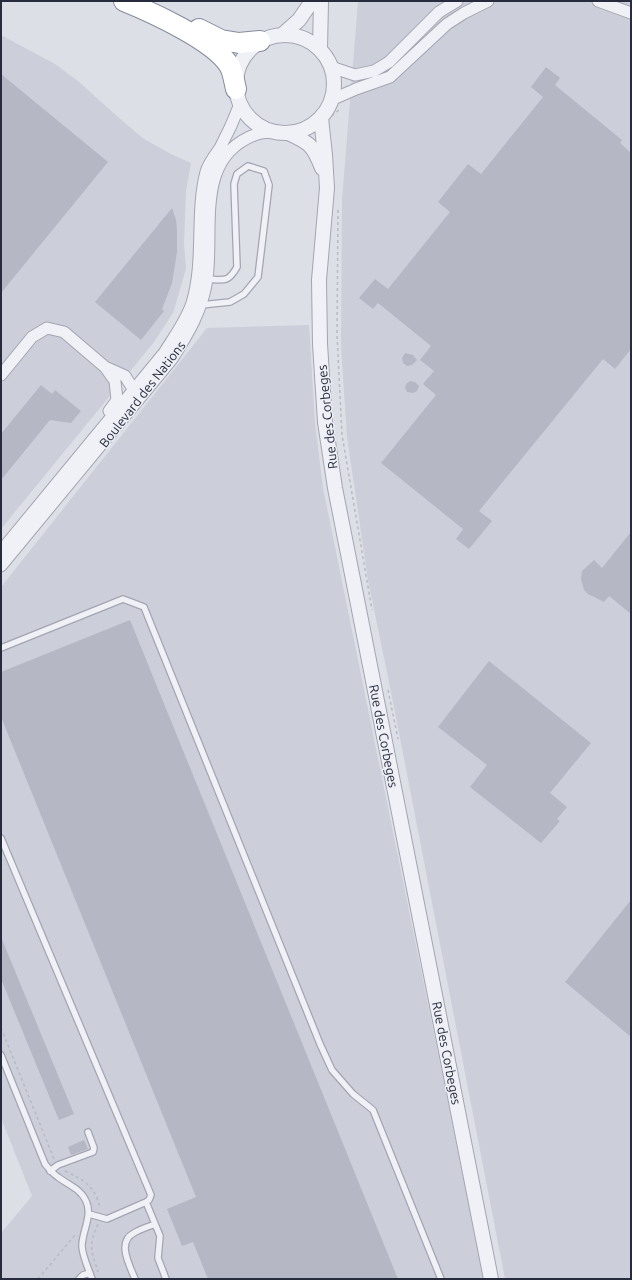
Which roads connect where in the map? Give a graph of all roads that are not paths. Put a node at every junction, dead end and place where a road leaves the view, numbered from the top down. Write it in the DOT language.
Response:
graph roads {
  1 [pos="124,1"];
  2 [pos="142,1"];
  3 [pos="312,1"];
  4 [pos="321,1"];
  5 [pos="457,1"];
  6 [pos="488,1"];
  7 [pos="598,1"];
  8 [pos="631,13"];
  9 [pos="282,35"];
  10 [pos="260,41"];
  11 [pos="320,50"];
  12 [pos="331,67"];
  13 [pos="238,96"];
  14 [pos="338,103"];
  15 [pos="326,118"];
  16 [pos="282,132"];
  17 [pos="327,188"];
  18 [pos="202,278"];
  19 [pos="201,305"];
  20 [pos="105,367"];
  21 [pos="1,375"];
  22 [pos="134,389"];
  23 [pos="85,464"];
  24 [pos="65,473"];
  25 [pos="1,551"];
  26 [pos="1,566"];
  27 [pos="1,648"];
  28 [pos="1,838"];
  29 [pos="1,1056"];
  30 [pos="88,1132"];
  31 [pos="50,1171"];
  32 [pos="146,1202"];
  33 [pos="89,1214"];
  34 [pos="155,1224"];
  35 [pos="90,1273"];
  36 [pos="79,1279"];
  37 [pos="92,1279"];
  38 [pos="135,1279"];
  39 [pos="166,1279"];
  40 [pos="441,1279"];
  41 [pos="492,1279"];
  1 -- 13 [label="highway"];
  2 -- 10 [label="highway"];
  3 -- 9 [label="street"];
  4 -- 11 [label="street"];
  5 -- 12 [label="street"];
  6 -- 14 [label="street"];
  7 -- 8 [label="street"];
  9 -- 10 [label="street"];
  9 -- 11 [label="street"];
  10 -- 13 [label="street"];
  11 -- 12 [label="street"];
  12 -- 14 [label="street"];
  13 -- 16 [label="street"];
  13 -- 18 [label="street, Boulevard des Nations"];
  14 -- 15 [label="street"];
  15 -- 16 [label="street"];
  15 -- 17 [label="street, Rue des Corbeges"];
  16 -- 17 [label="street, Rue des Corbeges"];
  16 -- 18 [label="street, Boulevard des Nations"];
  17 -- 41 [label="street, Rue des Corbeges"];
  18 -- 19 [label="street, Boulevard des Nations"];
  18 -- 19 [label="lane"];
  18 -- 22 [label="street, Boulevard des Nations"];
  19 -- 23 [label="street, Boulevard des Nations"];
  20 -- 21 [label="street"];
  20 -- 22 [label="street"];
  20 -- 24 [label="street"];
  22 -- 23 [label="street"];
  22 -- 24 [label="street, Boulevard des Nations"];
  23 -- 26 [label="street, Boulevard des Nations"];
  24 -- 25 [label="street, Boulevard des Nations"];
  27 -- 40 [label="lane"];
  28 -- 32 [label="lane"];
  29 -- 31 [label="lane"];
  30 -- 31 [label="lane"];
  31 -- 33 [label="lane"];
  32 -- 33 [label="lane"];
  32 -- 34 [label="lane"];
  33 -- 35 [label="lane"];
  34 -- 38 [label="lane"];
  34 -- 39 [label="lane"];
  35 -- 36 [label="lane"];
  35 -- 37 [label="lane"];
}
